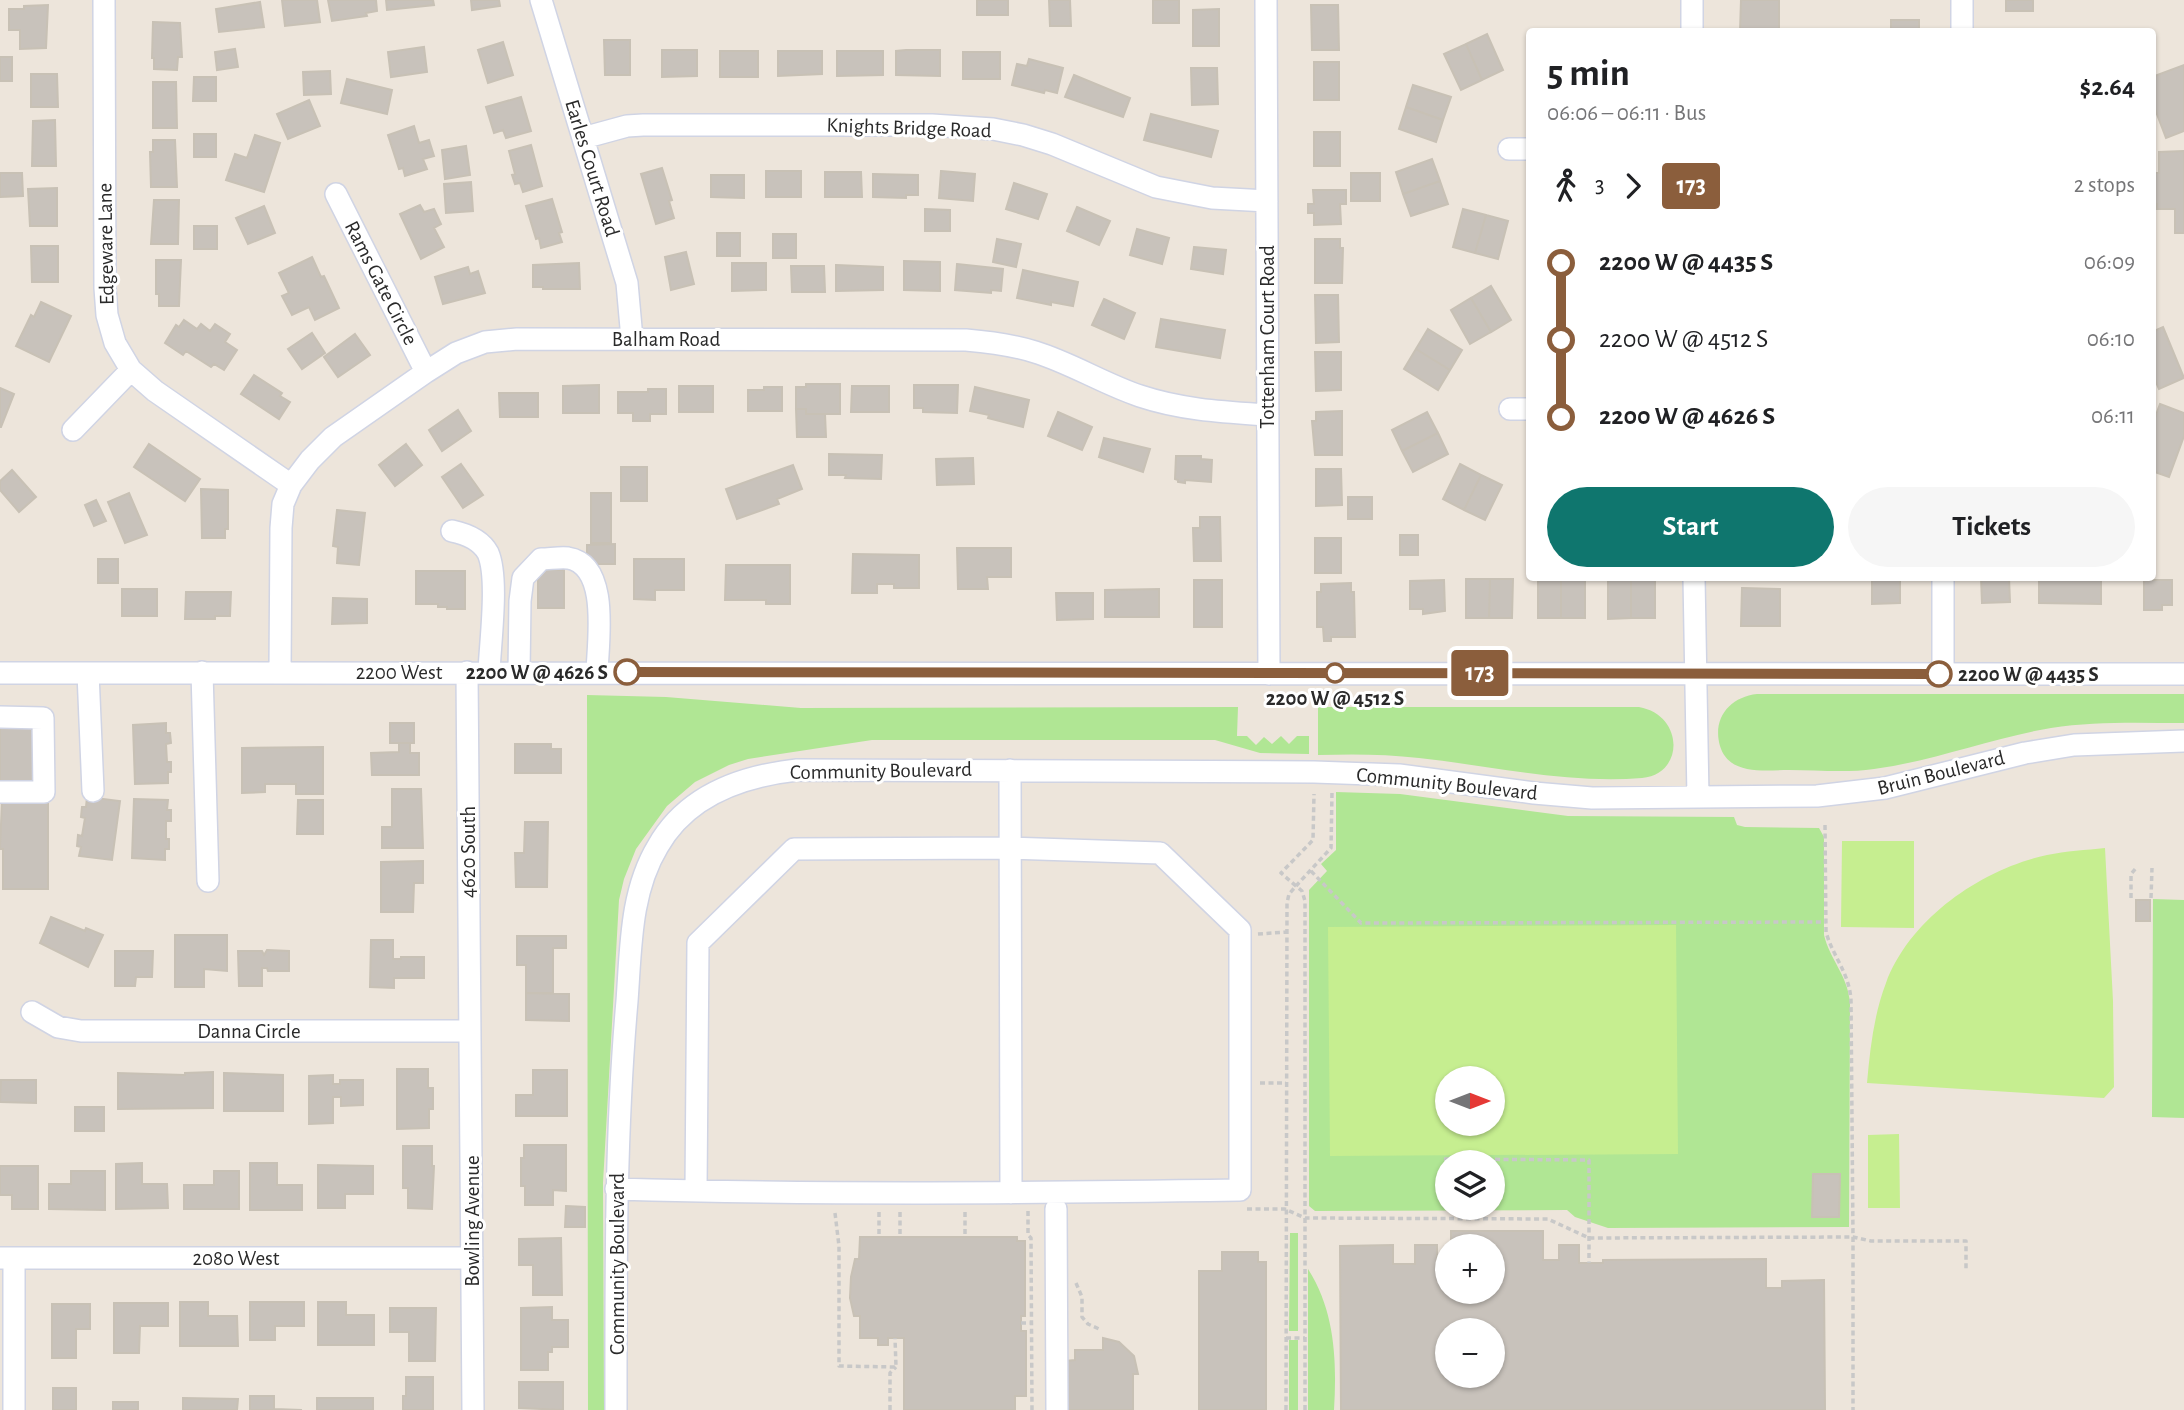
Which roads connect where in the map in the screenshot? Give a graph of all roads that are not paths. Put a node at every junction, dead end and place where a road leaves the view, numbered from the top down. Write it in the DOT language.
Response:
graph roads {
  1 [pos="104,0"];
  2 [pos="541,0"];
  3 [pos="1266,0"];
  4 [pos="1692,0"];
  5 [pos="1962,0"];
  6 [pos="1692,28"];
  7 [pos="1962,28"];
  8 [pos="583,138"];
  9 [pos="335,194"];
  10 [pos="1267,201"];
  11 [pos="632,338"];
  12 [pos="131,370"];
  13 [pos="426,372"];
  14 [pos="1268,415"];
  15 [pos="73,430"];
  16 [pos="291,485"];
  17 [pos="452,531"];
  18 [pos="1694,581"];
  19 [pos="1943,581"];
  20 [pos="280,671"];
  21 [pos="202,672"];
  22 [pos="467,672"];
  23 [pos="489,672"];
  24 [pos="519,672"];
  25 [pos="597,672"];
  26 [pos="0,673"];
  27 [pos="88,673"];
  28 [pos="1269,674"];
  29 [pos="1943,674"];
  30 [pos="2184,674"];
  31 [pos="1695,675"];
  32 [pos="0,718"];
  33 [pos="2184,741"];
  34 [pos="1010,770"];
  35 [pos="93,791"];
  36 [pos="0,792"];
  37 [pos="1698,797"];
  38 [pos="1010,848"];
  39 [pos="208,881"];
  40 [pos="32,1012"];
  41 [pos="470,1031"];
  42 [pos="616,1189"];
  43 [pos="696,1191"];
  44 [pos="1012,1193"];
  45 [pos="1056,1209"];
  46 [pos="7,1258"];
  47 [pos="472,1258"];
  48 [pos="14,1410"];
  49 [pos="472,1410"];
  50 [pos="616,1410"];
  51 [pos="1057,1410"];
  1 -- 12 [label="street, Edgeware Lane"];
  2 -- 8 [label="street, Earles Court Road"];
  3 -- 10 [label="street, Tottenham Court Road"];
  4 -- 6 [label="street"];
  5 -- 7 [label="street"];
  8 -- 10 [label="street, Knights Bridge Road"];
  8 -- 11 [label="street, Earles Court Road"];
  9 -- 13 [label="street, Rams Gate Circle"];
  10 -- 14 [label="street, Tottenham Court Road"];
  11 -- 13 [label="street, Balham Road"];
  11 -- 14 [label="street, Balham Road"];
  12 -- 15 [label="street"];
  12 -- 16 [label="street, Edgeware Lane"];
  13 -- 16 [label="street, Balham Road"];
  14 -- 28 [label="street, Tottenham Court Road"];
  16 -- 20 [label="street, Balham Road"];
  17 -- 23 [label="street"];
  18 -- 31 [label="street"];
  19 -- 29 [label="street"];
  20 -- 21 [label="street, 2200 West"];
  20 -- 22 [label="street, 2200 West"];
  21 -- 27 [label="street, 2200 West"];
  21 -- 39 [label="street"];
  22 -- 23 [label="street, 2200 West"];
  22 -- 41 [label="street, 4620 South"];
  23 -- 24 [label="street, 2200 West"];
  24 -- 25 [label="street, 2200 West"];
  24 -- 25 [label="street"];
  25 -- 28 [label="street, 2200 West"];
  26 -- 27 [label="street, 2200 West"];
  27 -- 35 [label="street"];
  28 -- 31 [label="street, 2200 West"];
  29 -- 30 [label="street, 2200 West"];
  29 -- 31 [label="street, 2200 West"];
  31 -- 37 [label="street"];
  32 -- 36 [label="street"];
  33 -- 37 [label="street, Bruin Boulevard"];
  34 -- 37 [label="street, Community Boulevard"];
  34 -- 38 [label="street"];
  34 -- 42 [label="street, Community Boulevard"];
  38 -- 43 [label="street"];
  38 -- 44 [label="street"];
  38 -- 44 [label="street"];
  40 -- 41 [label="street, Danna Circle"];
  41 -- 47 [label="street, Bowling Avenue"];
  42 -- 43 [label="street"];
  42 -- 50 [label="street, Community Boulevard"];
  43 -- 44 [label="street"];
  45 -- 51 [label="street"];
  46 -- 47 [label="street, 2080 West"];
  46 -- 48 [label="street"];
  47 -- 49 [label="street, Bowling Avenue"];
}
